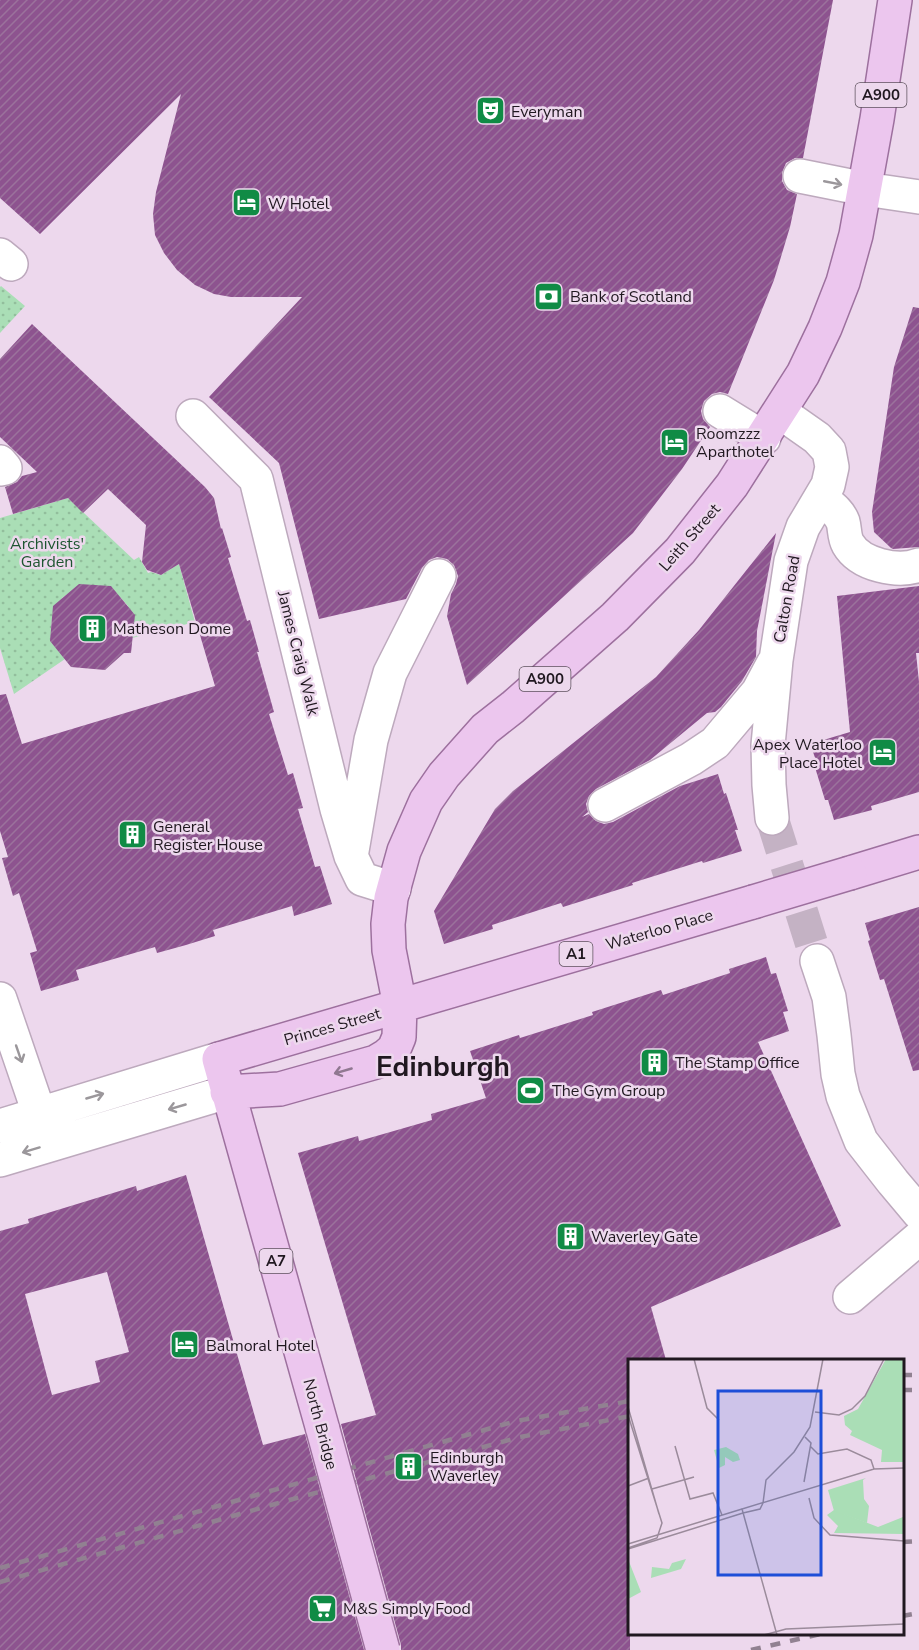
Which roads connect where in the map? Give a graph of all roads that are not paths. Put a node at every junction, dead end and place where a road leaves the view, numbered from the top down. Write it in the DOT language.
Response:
graph roads {
  1 [pos="895,0"];
  2 [pos="800,176"];
  3 [pos="865,189"];
  4 [pos="919,197"];
  5 [pos="720,411"];
  6 [pos="193,416"];
  7 [pos="772,425"];
  8 [pos="0,462"];
  9 [pos="0,469"];
  10 [pos="821,498"];
  11 [pos="919,565"];
  12 [pos="439,576"];
  13 [pos="776,660"];
  14 [pos="605,805"];
  15 [pos="772,818"];
  16 [pos="919,852"];
  17 [pos="351,856"];
  18 [pos="394,889"];
  19 [pos="389,950"];
  20 [pos="818,960"];
  21 [pos="0,999"];
  22 [pos="400,1006"];
  23 [pos="347,1022"];
  24 [pos="219,1059"];
  25 [pos="227,1092"];
  26 [pos="39,1113"];
  27 [pos="0,1126"];
  28 [pos="0,1160"];
  29 [pos="919,1213"];
  30 [pos="919,1238"];
  31 [pos="849,1297"];
  32 [pos="383,1650"];
  1 -- 3 [label="main road, Leith Street / A900"];
  2 -- 3 [label="street, one-way"];
  3 -- 4 [label="street"];
  3 -- 7 [label="main road, Leith Street / A900"];
  5 -- 7 [label="street, Calton Road"];
  6 -- 17 [label="street, James Craig Walk"];
  7 -- 10 [label="street, Calton Road"];
  7 -- 18 [label="main road, Leith Street / A900"];
  8 -- 9 [label="street"];
  10 -- 11 [label="street"];
  10 -- 13 [label="street, Calton Road"];
  12 -- 17 [label="street"];
  13 -- 14 [label="street"];
  13 -- 15 [label="street, Calton Road"];
  16 -- 22 [label="main road, Waterloo Place / A1, bridge"];
  17 -- 18 [label="street, James Craig Walk"];
  18 -- 19 [label="main road, Leith Street / A900"];
  19 -- 22 [label="main road, Leith Street / A900"];
  19 -- 23 [label="main road, A900"];
  20 -- 29 [label="street"];
  21 -- 26 [label="street, one-way"];
  22 -- 23 [label="main road, Princes Street"];
  22 -- 25 [label="main road, Princes Street, one-way"];
  23 -- 24 [label="main road, Princes Street"];
  24 -- 25 [label="main road, North Bridge / A7"];
  26 -- 24 [label="street, Princes Street, one-way"];
  25 -- 28 [label="street, Princes Street, one-way"];
  25 -- 32 [label="main road, North Bridge / A7, bridge"];
  26 -- 27 [label="street, Princes Street"];
  30 -- 31 [label="street"];
}
